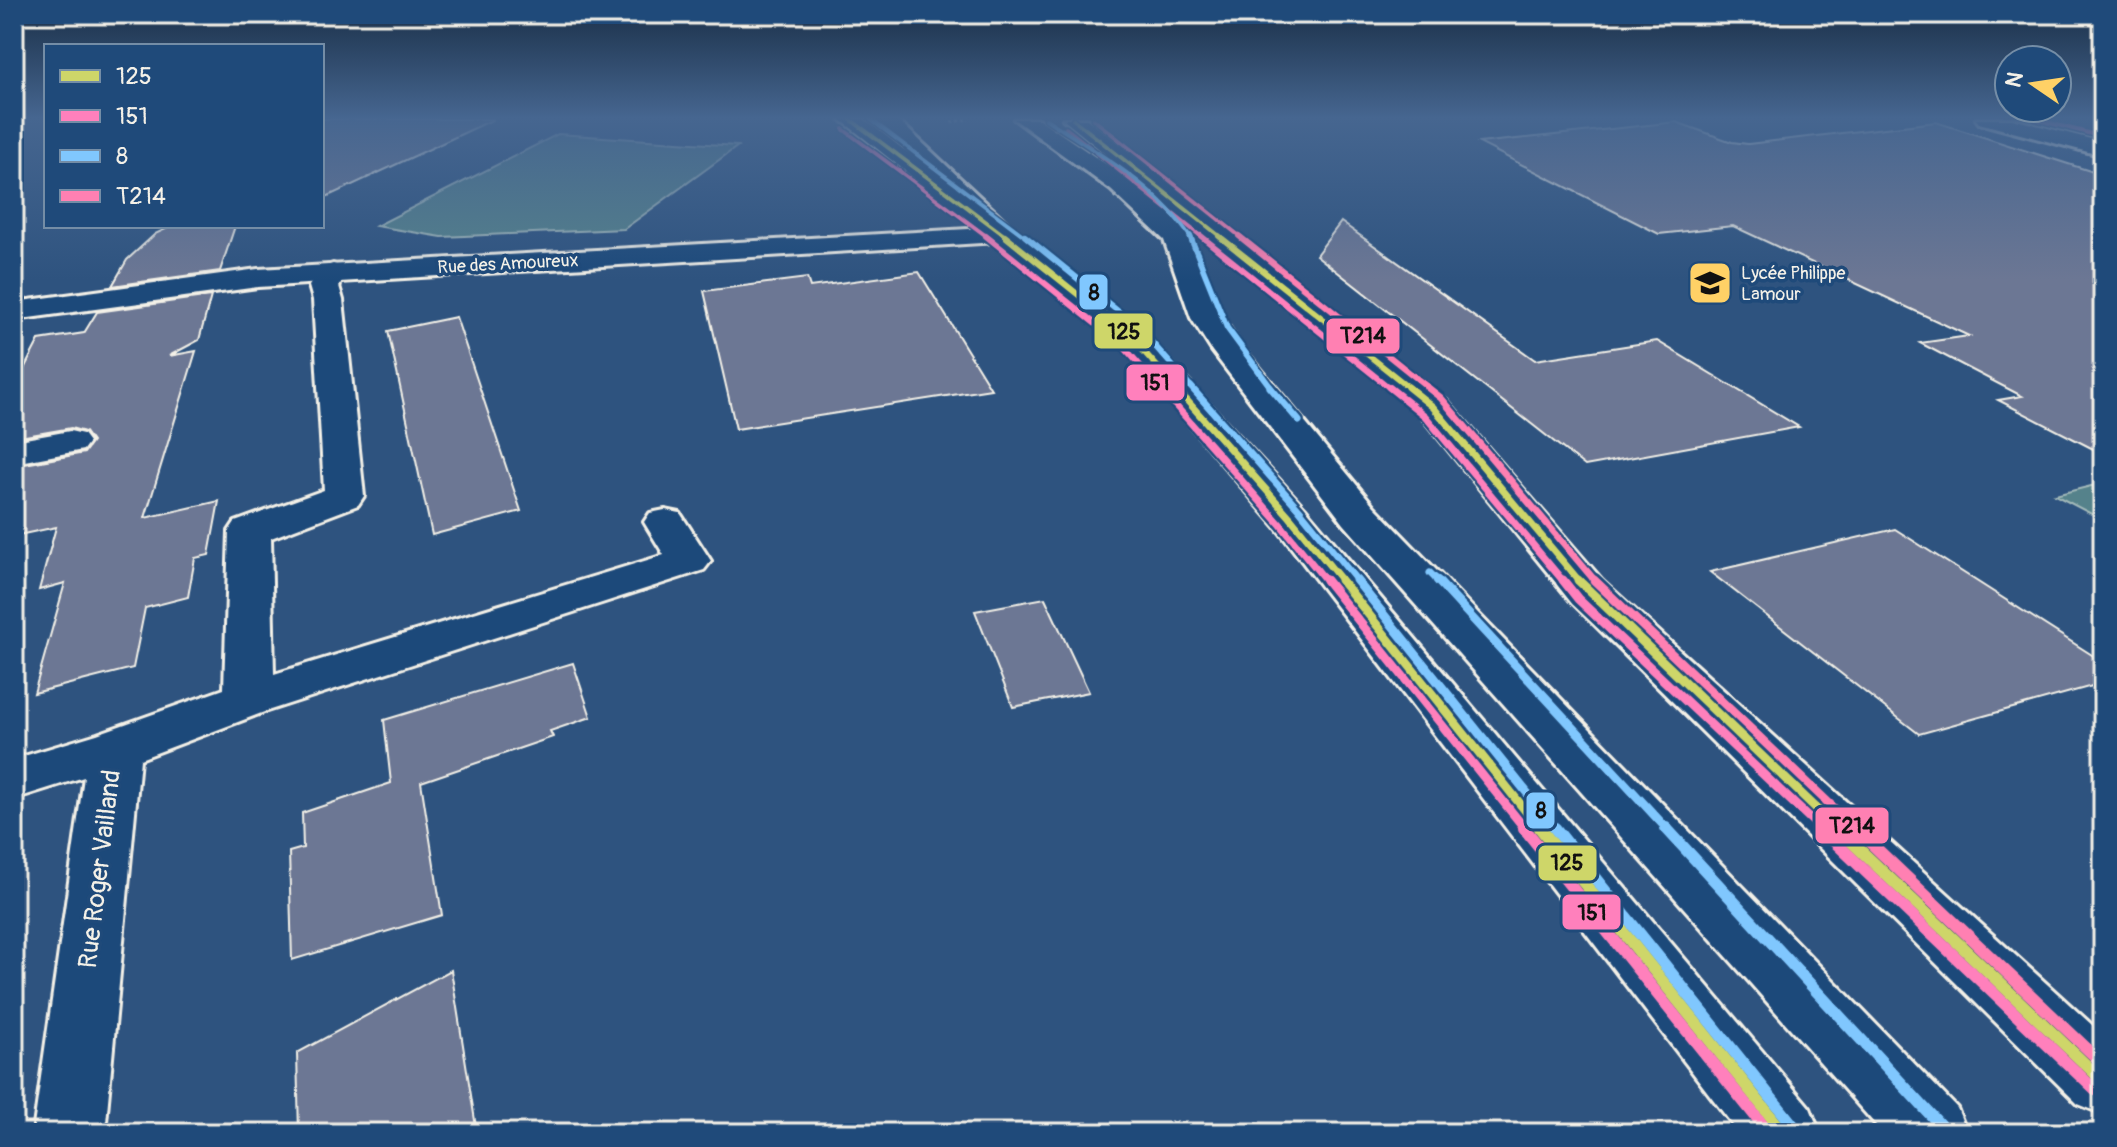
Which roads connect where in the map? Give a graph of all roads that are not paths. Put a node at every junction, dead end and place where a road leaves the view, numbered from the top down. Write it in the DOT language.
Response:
graph roads {
  1 [pos="921,173"];
  2 [pos="939,173"];
  3 [pos="1102,173"];
  4 [pos="1140,173"];
  5 [pos="1004,235"];
  6 [pos="333,273"];
  7 [pos="14,311"];
  8 [pos="70,442"];
  9 [pos="14,452"];
  10 [pos="665,522"];
  11 [pos="249,699"];
  12 [pos="115,748"];
  13 [pos="14,779"];
  14 [pos="2103,1081"];
  15 [pos="69,1133"];
  16 [pos="1784,1133"];
  17 [pos="1931,1133"];
  1 -- 5 [label="street"];
  2 -- 5 [label="street"];
  3 -- 17 [label="street"];
  4 -- 14 [label="street"];
  5 -- 6 [label="street, Rue des Amoureux"];
  5 -- 16 [label="street"];
  6 -- 7 [label="street, Rue des Amoureux"];
  6 -- 11 [label="street"];
  8 -- 9 [label="street"];
  10 -- 11 [label="street, Rue Roger Vailland"];
  11 -- 12 [label="street, Rue Roger Vailland"];
  12 -- 13 [label="street"];
  12 -- 15 [label="street, Rue Roger Vailland"];
}
